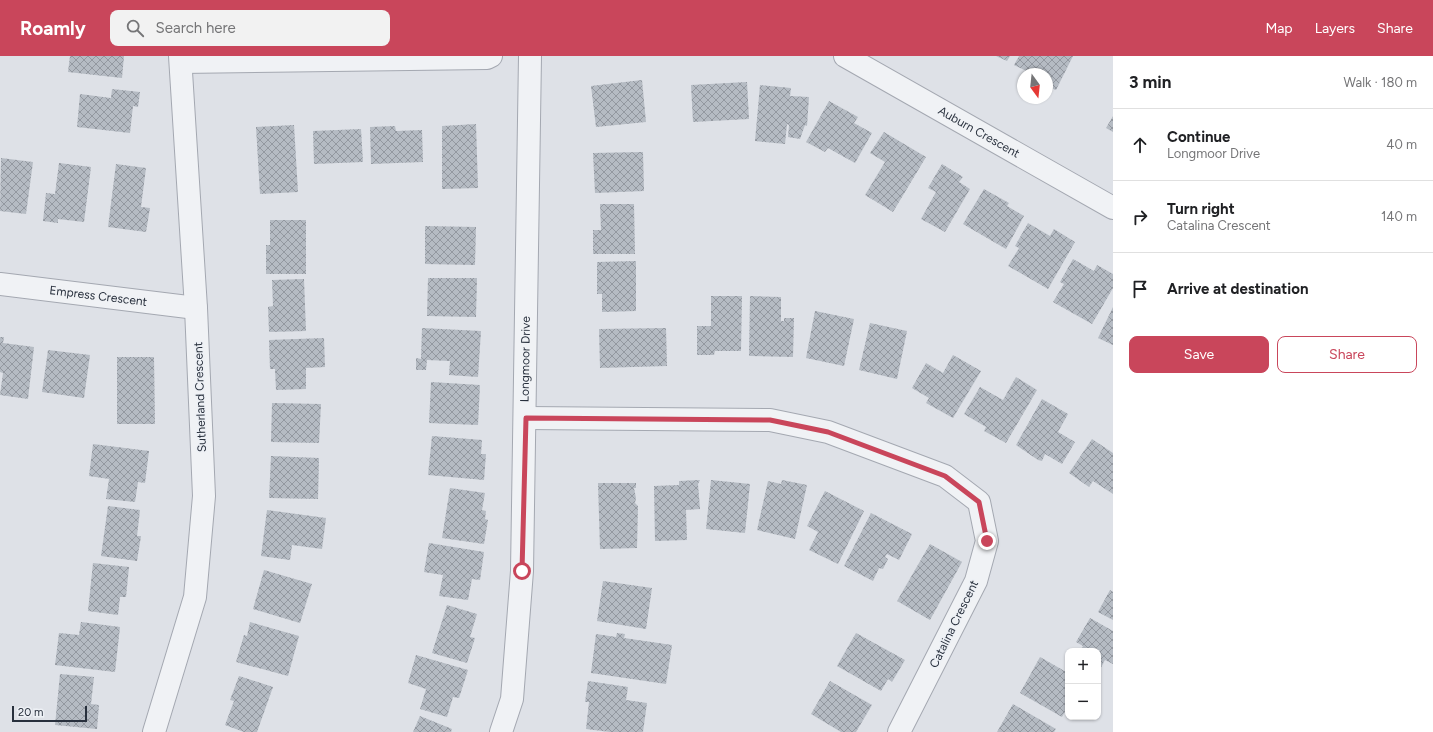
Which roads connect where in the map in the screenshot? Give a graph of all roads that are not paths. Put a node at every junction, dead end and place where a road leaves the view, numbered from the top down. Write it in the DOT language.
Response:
graph roads {
  1 [pos="491,56"];
  2 [pos="530,56"];
  3 [pos="845,56"];
  4 [pos="180,59"];
  5 [pos="1113,208"];
  6 [pos="0,284"];
  7 [pos="196,308"];
  8 [pos="526,418"];
  9 [pos="154,732"];
  10 [pos="501,732"];
  11 [pos="899,732"];
  1 -- 4 [label="street"];
  2 -- 8 [label="street, Longmoor Drive"];
  3 -- 5 [label="street, Auburn Crescent"];
  4 -- 7 [label="street, Sutherland Crescent"];
  6 -- 7 [label="street, Empress Crescent"];
  7 -- 9 [label="street, Sutherland Crescent"];
  8 -- 10 [label="street, Longmoor Drive"];
  8 -- 11 [label="street, Catalina Crescent"];
}
